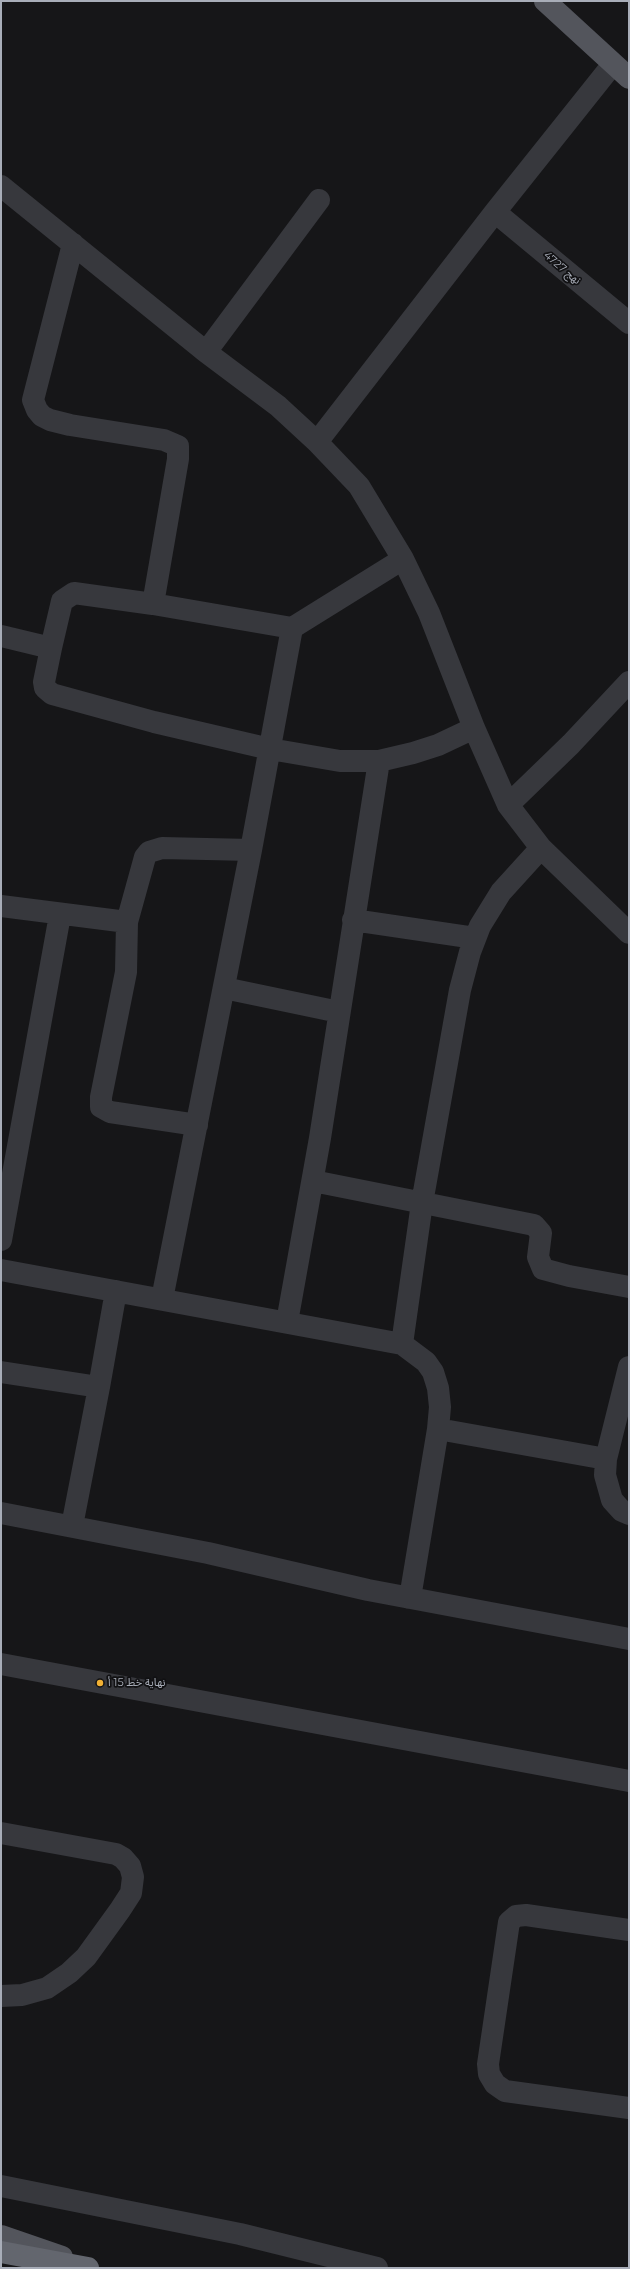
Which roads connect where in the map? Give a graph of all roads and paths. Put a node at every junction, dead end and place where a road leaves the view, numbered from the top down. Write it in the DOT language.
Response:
graph roads {
  1 [pos="545,1"];
  2 [pos="621,71"];
  3 [pos="1,186"];
  4 [pos="319,200"];
  5 [pos="495,212"];
  6 [pos="73,244"];
  7 [pos="629,323"];
  8 [pos="206,352"];
  9 [pos="318,442"];
  10 [pos="403,559"];
  11 [pos="153,604"];
  12 [pos="292,628"];
  13 [pos="1,636"];
  14 [pos="51,648"];
  15 [pos="629,682"];
  16 [pos="474,728"];
  17 [pos="270,749"];
  18 [pos="379,760"];
  19 [pos="508,805"];
  20 [pos="541,848"];
  21 [pos="251,850"];
  22 [pos="1,906"];
  23 [pos="60,915"];
  24 [pos="353,920"];
  25 [pos="127,922"];
  26 [pos="629,933"];
  27 [pos="475,938"];
  28 [pos="224,988"];
  29 [pos="339,1012"];
  30 [pos="197,1126"];
  31 [pos="313,1181"];
  32 [pos="422,1203"];
  33 [pos="1,1240"];
  34 [pos="1,1270"];
  35 [pos="629,1287"];
  36 [pos="116,1291"];
  37 [pos="162,1299"];
  38 [pos="287,1322"];
  39 [pos="402,1344"];
  40 [pos="629,1367"];
  41 [pos="1,1372"];
  42 [pos="100,1387"];
  43 [pos="438,1429"];
  44 [pos="606,1460"];
  45 [pos="1,1513"];
  46 [pos="629,1514"];
  47 [pos="72,1526"];
  48 [pos="410,1598"];
  49 [pos="629,1639"];
  50 [pos="1,1664"];
  51 [pos="629,1781"];
  52 [pos="1,1833"];
  53 [pos="629,1930"];
  54 [pos="1,1996"];
  55 [pos="629,2108"];
  56 [pos="1,2186"];
  57 [pos="1,2236"];
  58 [pos="1,2252"];
  59 [pos="87,2268"];
  60 [pos="376,2268"];
  1 -- 2 [label="main road"];
  2 -- 5 [label="street"];
  3 -- 6 [label="street"];
  4 -- 8 [label="street"];
  5 -- 7 [label="street, نهج 4727"];
  5 -- 9 [label="street"];
  6 -- 8 [label="street"];
  6 -- 11 [label="street"];
  8 -- 9 [label="street"];
  9 -- 10 [label="street"];
  10 -- 12 [label="street"];
  10 -- 16 [label="street"];
  11 -- 12 [label="street"];
  11 -- 14 [label="street"];
  12 -- 17 [label="street"];
  13 -- 14 [label="street"];
  14 -- 17 [label="street"];
  15 -- 19 [label="street"];
  16 -- 18 [label="street"];
  16 -- 19 [label="street"];
  17 -- 18 [label="street"];
  17 -- 21 [label="street"];
  18 -- 24 [label="street"];
  19 -- 20 [label="street"];
  20 -- 26 [label="street"];
  20 -- 27 [label="street"];
  21 -- 25 [label="street"];
  21 -- 28 [label="street"];
  22 -- 23 [label="street"];
  23 -- 25 [label="street"];
  23 -- 33 [label="street"];
  24 -- 27 [label="street"];
  24 -- 29 [label="street"];
  25 -- 30 [label="street"];
  27 -- 32 [label="street"];
  28 -- 29 [label="street"];
  28 -- 30 [label="street"];
  29 -- 31 [label="street"];
  30 -- 37 [label="street"];
  31 -- 32 [label="street"];
  31 -- 38 [label="street"];
  32 -- 35 [label="street"];
  32 -- 39 [label="street"];
  34 -- 36 [label="street"];
  36 -- 37 [label="street"];
  36 -- 42 [label="street"];
  37 -- 38 [label="street"];
  38 -- 39 [label="street"];
  39 -- 43 [label="street"];
  40 -- 44 [label="street"];
  41 -- 42 [label="street"];
  42 -- 47 [label="street"];
  43 -- 44 [label="street"];
  43 -- 48 [label="street"];
  44 -- 46 [label="street"];
  45 -- 47 [label="street"];
  47 -- 48 [label="street"];
  48 -- 49 [label="street"];
  50 -- 51 [label="street"];
  52 -- 54 [label="street"];
  53 -- 55 [label="street"];
  56 -- 60 [label="street"];
  57 -- 59 [label="main road"];
  58 -- 59 [label="highway"];
}
